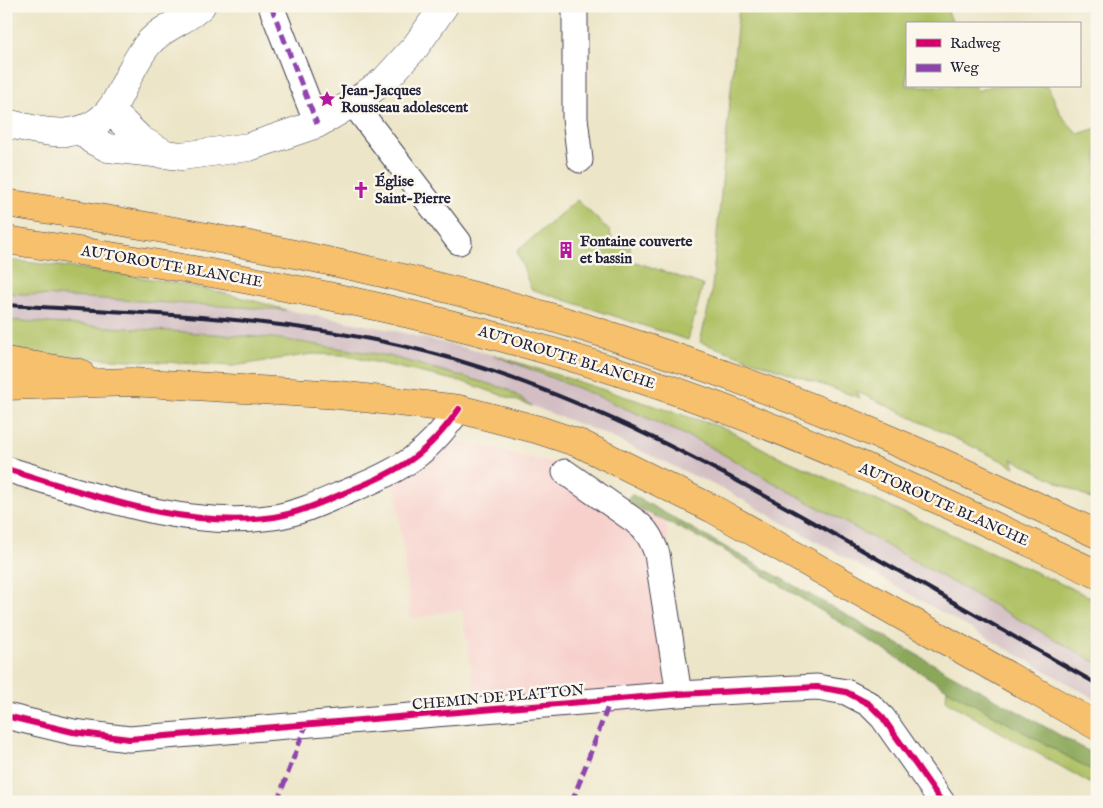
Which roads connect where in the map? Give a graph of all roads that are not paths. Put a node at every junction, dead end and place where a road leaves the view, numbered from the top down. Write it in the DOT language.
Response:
graph roads {
  1 [pos="201,6"];
  2 [pos="272,6"];
  3 [pos="444,6"];
  4 [pos="575,6"];
  5 [pos="353,103"];
  6 [pos="95,121"];
  7 [pos="6,123"];
  8 [pos="317,124"];
  9 [pos="580,160"];
  10 [pos="6,204"];
  11 [pos="6,240"];
  12 [pos="459,242"];
  13 [pos="6,361"];
  14 [pos="131,382"];
  15 [pos="6,386"];
  16 [pos="459,409"];
  17 [pos="6,469"];
  18 [pos="565,472"];
  19 [pos="1097,534"];
  20 [pos="1097,574"];
  21 [pos="680,694"];
  22 [pos="6,716"];
  23 [pos="1097,726"];
  24 [pos="942,802"];
  1 -- 6 [label="street"];
  2 -- 8 [label="street"];
  3 -- 5 [label="street"];
  4 -- 9 [label="street"];
  5 -- 8 [label="street"];
  5 -- 12 [label="street"];
  6 -- 7 [label="street"];
  6 -- 8 [label="street"];
  10 -- 19 [label="main road, AUTOROUTE BLANCHE"];
  11 -- 20 [label="main road, AUTOROUTE BLANCHE"];
  13 -- 14 [label="main road"];
  14 -- 15 [label="main road"];
  14 -- 16 [label="main road"];
  16 -- 17 [label="street"];
  16 -- 23 [label="main road"];
  18 -- 21 [label="street"];
  21 -- 22 [label="street, CHEMIN DE PLATTON"];
  21 -- 24 [label="street, CHEMIN DE PLATTON"];
}
